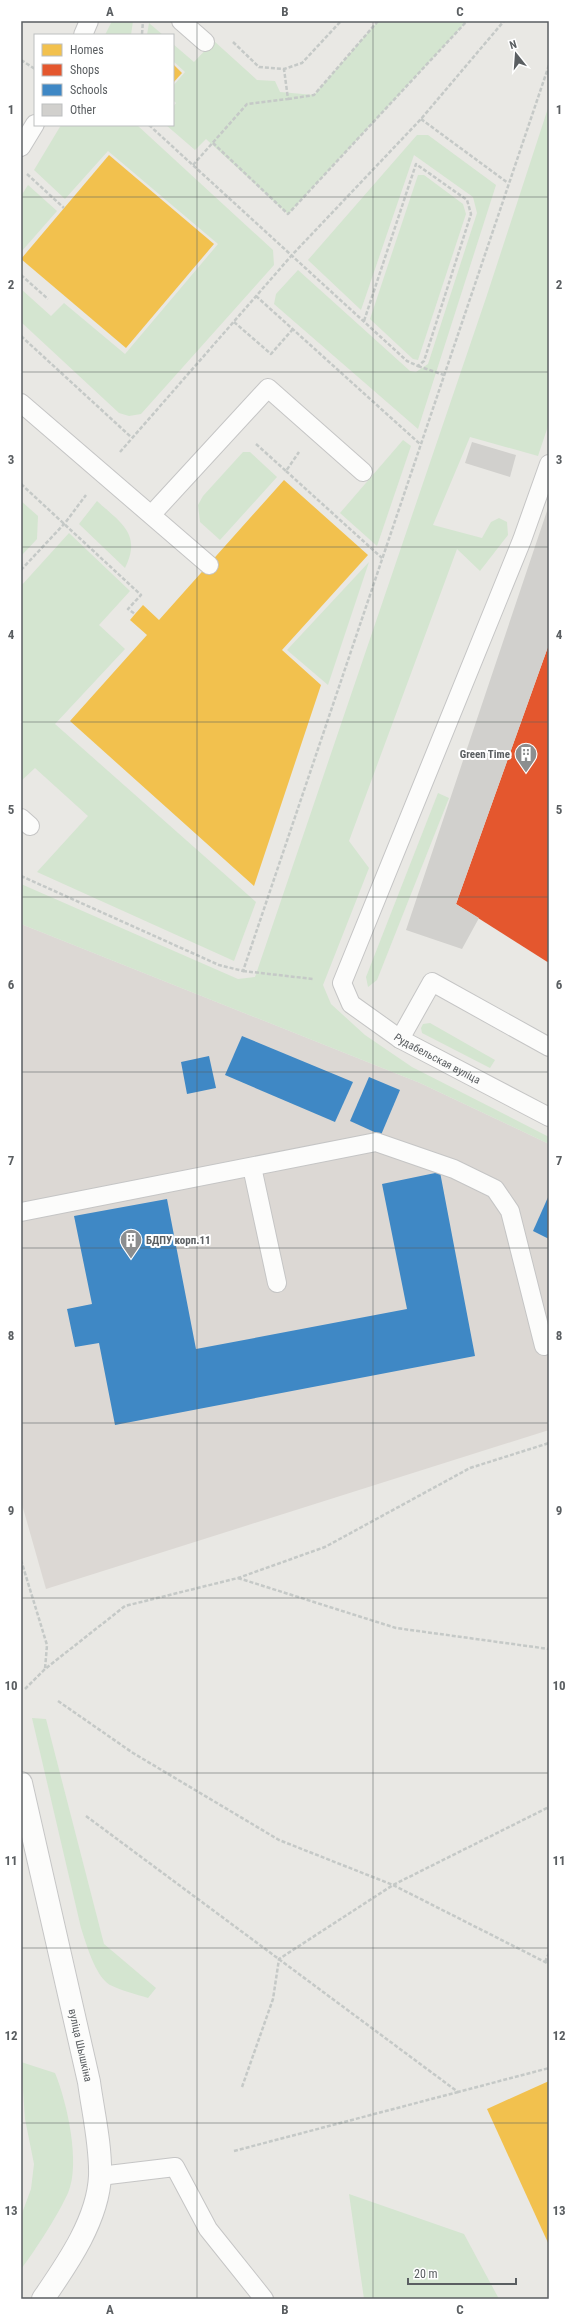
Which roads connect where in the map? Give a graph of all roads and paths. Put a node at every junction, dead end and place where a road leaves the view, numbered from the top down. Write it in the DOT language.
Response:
graph roads {
  1 [pos="89,21"];
  2 [pos="143,21"];
  3 [pos="181,21"];
  4 [pos="341,21"];
  5 [pos="378,21"];
  6 [pos="468,21"];
  7 [pos="504,21"];
  8 [pos="83,34"];
  9 [pos="142,34"];
  10 [pos="232,41"];
  11 [pos="205,42"];
  12 [pos="21,60"];
  13 [pos="549,65"];
  14 [pos="34,68"];
  15 [pos="284,69"];
  16 [pos="288,99"];
  17 [pos="421,119"];
  18 [pos="34,126"];
  19 [pos="150,126"];
  20 [pos="213,142"];
  21 [pos="21,147"];
  22 [pos="193,164"];
  23 [pos="22,170"];
  24 [pos="508,183"];
  25 [pos="64,208"];
  26 [pos="292,255"];
  27 [pos="21,275"];
  28 [pos="256,296"];
  29 [pos="48,299"];
  30 [pos="364,321"];
  31 [pos="234,322"];
  32 [pos="293,329"];
  33 [pos="21,336"];
  34 [pos="418,366"];
  35 [pos="444,375"];
  36 [pos="21,402"];
  37 [pos="131,437"];
  38 [pos="254,443"];
  39 [pos="420,444"];
  40 [pos="301,449"];
  41 [pos="286,471"];
  42 [pos="363,472"];
  43 [pos="548,472"];
  44 [pos="102,474"];
  45 [pos="21,484"];
  46 [pos="152,514"];
  47 [pos="65,523"];
  48 [pos="382,558"];
  49 [pos="209,565"];
  50 [pos="21,570"];
  51 [pos="135,614"];
  52 [pos="21,876"];
  53 [pos="243,971"];
  54 [pos="342,983"];
  55 [pos="400,1039"];
  56 [pos="549,1047"];
  57 [pos="549,1116"];
  58 [pos="252,1167"];
  59 [pos="21,1212"];
  60 [pos="277,1283"];
  61 [pos="549,1338"];
  62 [pos="549,1443"];
  63 [pos="21,1560"];
  64 [pos="238,1578"];
  65 [pos="549,1648"];
  66 [pos="45,1669"];
  67 [pos="25,1688"];
  68 [pos="58,1701"];
  69 [pos="21,1783"];
  70 [pos="549,1807"];
  71 [pos="86,1816"];
  72 [pos="393,1885"];
  73 [pos="549,1953"];
  74 [pos="279,1959"];
  75 [pos="545,1962"];
  76 [pos="549,1964"];
  77 [pos="549,2068"];
  78 [pos="242,2087"];
  79 [pos="458,2092"];
  80 [pos="234,2151"];
  81 [pos="100,2176"];
  82 [pos="43,2299"];
  83 [pos="264,2299"];
  1 -- 8 [label="lane"];
  2 -- 9 [label="path"];
  3 -- 11 [label="lane"];
  4 -- 15 [label="path"];
  5 -- 16 [label="path"];
  6 -- 20 [label="path"];
  7 -- 17 [label="path"];
  10 -- 15 [label="path"];
  12 -- 14 [label="path"];
  13 -- 24 [label="path"];
  15 -- 16 [label="path"];
  16 -- 20 [label="path"];
  17 -- 24 [label="path"];
  17 -- 26 [label="path"];
  18 -- 21 [label="lane"];
  19 -- 22 [label="path"];
  20 -- 22 [label="path"];
  22 -- 26 [label="path"];
  23 -- 25 [label="path"];
  24 -- 35 [label="path"];
  26 -- 28 [label="path"];
  26 -- 30 [label="path"];
  27 -- 29 [label="path"];
  28 -- 31 [label="path"];
  28 -- 32 [label="path"];
  30 -- 34 [label="path"];
  30 -- 34 [label="path"];
  31 -- 32 [label="path"];
  31 -- 37 [label="path"];
  32 -- 39 [label="path"];
  33 -- 37 [label="path"];
  34 -- 35 [label="path"];
  35 -- 39 [label="path"];
  36 -- 44 [label="lane"];
  37 -- 44 [label="path"];
  38 -- 41 [label="path"];
  39 -- 48 [label="path"];
  40 -- 41 [label="path"];
  41 -- 48 [label="path"];
  42 -- 46 [label="lane"];
  43 -- 54 [label="lane"];
  44 -- 46 [label="lane"];
  44 -- 47 [label="path"];
  45 -- 47 [label="path"];
  46 -- 49 [label="lane"];
  47 -- 50 [label="path"];
  47 -- 51 [label="path"];
  48 -- 53 [label="path"];
  52 -- 53 [label="path"];
  53 -- 54 [label="path"];
  54 -- 55 [label="lane, Рудабельская вуліца"];
  55 -- 56 [label="lane"];
  55 -- 57 [label="lane, Рудабельская вуліца"];
  58 -- 59 [label="lane"];
  58 -- 60 [label="lane"];
  58 -- 61 [label="lane"];
  62 -- 64 [label="path"];
  63 -- 66 [label="path"];
  64 -- 65 [label="path"];
  64 -- 66 [label="path"];
  66 -- 67 [label="path"];
  68 -- 72 [label="path"];
  69 -- 81 [label="main road, вуліца Шышкіна"];
  70 -- 72 [label="path"];
  71 -- 74 [label="path"];
  72 -- 74 [label="path"];
  72 -- 75 [label="path"];
  73 -- 75 [label="path"];
  74 -- 78 [label="path"];
  74 -- 79 [label="path"];
  75 -- 76 [label="path"];
  77 -- 79 [label="path"];
  79 -- 80 [label="path"];
  81 -- 82 [label="main road, вуліца Шышкіна"];
  81 -- 83 [label="lane"];
}
